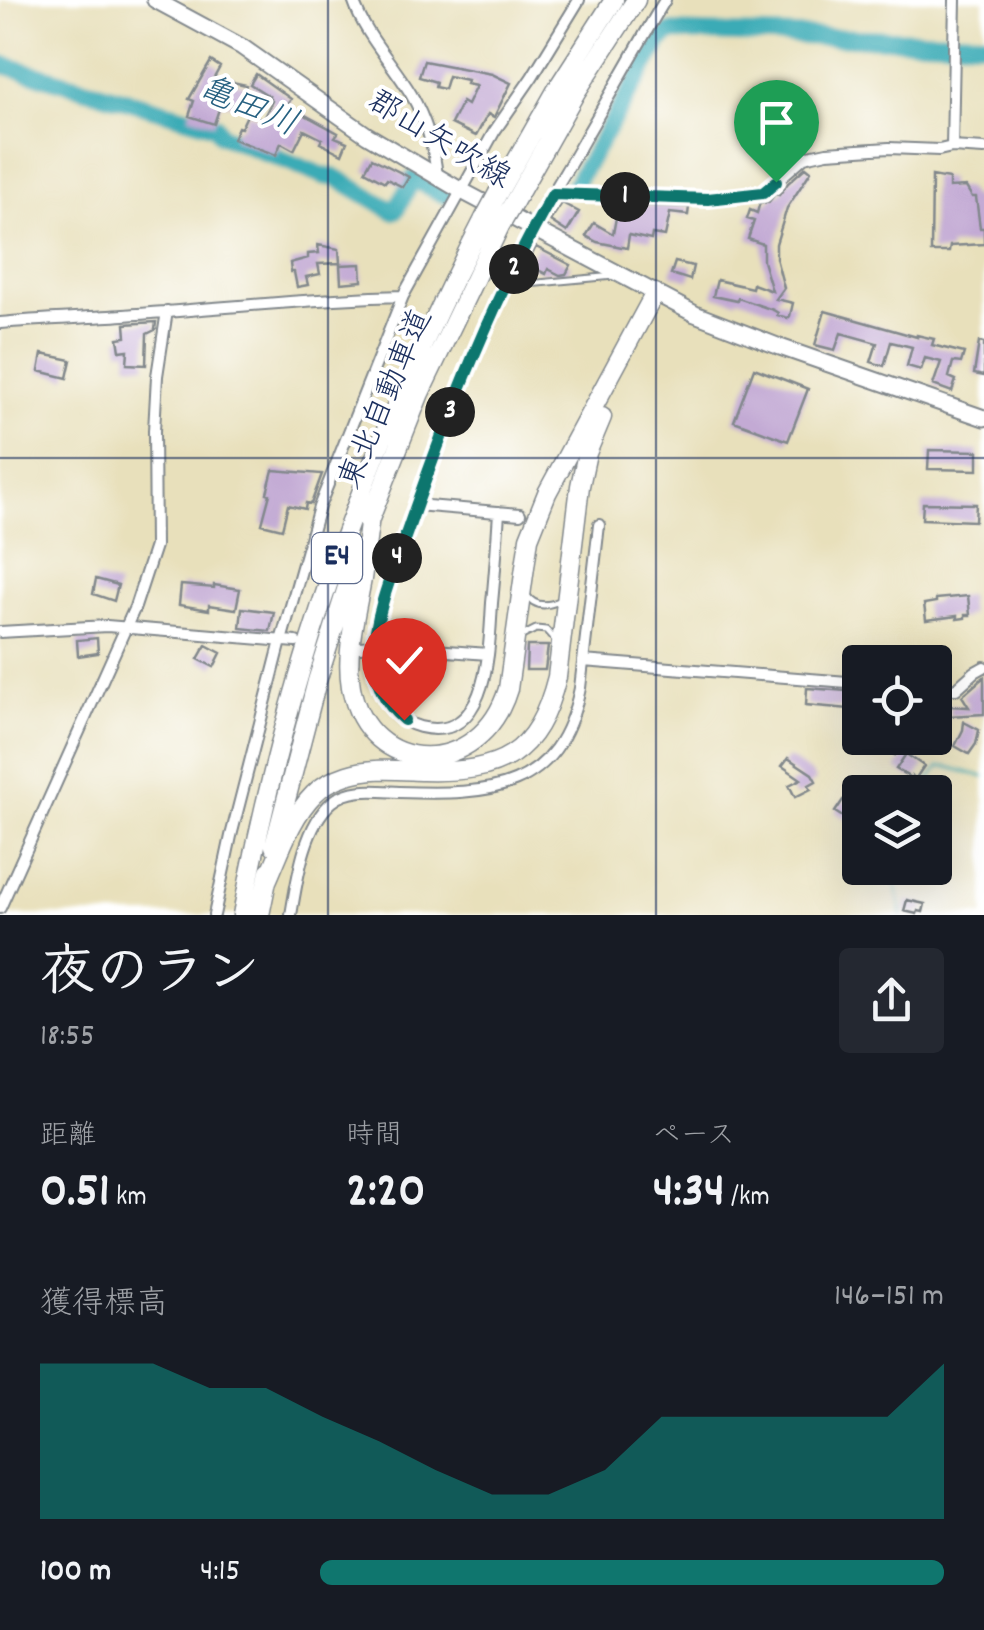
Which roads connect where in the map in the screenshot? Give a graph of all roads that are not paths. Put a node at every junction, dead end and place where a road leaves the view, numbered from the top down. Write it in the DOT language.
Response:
graph roads {
  1 [pos="155,0"];
  2 [pos="353,0"];
  3 [pos="579,0"];
  4 [pos="636,0"];
  5 [pos="665,0"];
  6 [pos="956,0"];
  7 [pos="614,1"];
  8 [pos="952,146"];
  9 [pos="984,150"];
  10 [pos="438,176"];
  11 [pos="460,190"];
  12 [pos="553,194"];
  13 [pos="506,198"];
  14 [pos="492,222"];
  15 [pos="533,229"];
  16 [pos="622,276"];
  17 [pos="506,286"];
  18 [pos="402,296"];
  19 [pos="660,296"];
  20 [pos="168,311"];
  21 [pos="0,323"];
  22 [pos="984,418"];
  23 [pos="416,505"];
  24 [pos="499,512"];
  25 [pos="520,514"];
  26 [pos="370,517"];
  27 [pos="599,525"];
  28 [pos="569,581"];
  29 [pos="522,584"];
  30 [pos="125,628"];
  31 [pos="0,632"];
  32 [pos="281,641"];
  33 [pos="296,642"];
  34 [pos="358,647"];
  35 [pos="374,648"];
  36 [pos="513,652"];
  37 [pos="488,654"];
  38 [pos="560,658"];
  39 [pos="583,661"];
  40 [pos="984,667"];
  41 [pos="842,681"];
  42 [pos="952,689"];
  43 [pos="426,728"];
  44 [pos="425,750"];
  45 [pos="424,780"];
  46 [pos="423,792"];
  47 [pos="267,881"];
  48 [pos="0,908"];
  49 [pos="214,915"];
  50 [pos="242,915"];
  51 [pos="260,915"];
  52 [pos="290,915"];
  1 -- 10 [label="main road, 郡山矢吹線"];
  2 -- 10 [label="street"];
  3 -- 11 [label="street"];
  4 -- 13 [label="highway, 東北自動車道 / E4"];
  5 -- 12 [label="street"];
  6 -- 8 [label="street"];
  7 -- 13 [label="highway, 東北自動車道 / E4"];
  8 -- 9 [label="street"];
  8 -- 12 [label="street"];
  10 -- 11 [label="main road, 郡山矢吹線"];
  11 -- 15 [label="main road, 郡山矢吹線"];
  11 -- 18 [label="street"];
  12 -- 15 [label="street"];
  13 -- 14 [label="highway, 東北自動車道 / E4, bridge"];
  14 -- 26 [label="highway, 東北自動車道 / E4"];
  14 -- 50 [label="highway, 東北自動車道 / E4"];
  15 -- 16 [label="main road, 郡山矢吹線"];
  15 -- 17 [label="street"];
  16 -- 17 [label="lane"];
  16 -- 19 [label="main road, 郡山矢吹線"];
  17 -- 23 [label="street"];
  18 -- 20 [label="street"];
  18 -- 32 [label="street"];
  19 -- 22 [label="main road, 郡山矢吹線"];
  19 -- 28 [label="highway"];
  19 -- 29 [label="highway"];
  20 -- 21 [label="street"];
  20 -- 30 [label="street"];
  23 -- 24 [label="street"];
  23 -- 35 [label="street"];
  24 -- 25 [label="street"];
  24 -- 37 [label="street"];
  26 -- 36 [label="highway"];
  26 -- 47 [label="highway, 東北自動車道 / E4"];
  27 -- 39 [label="street"];
  28 -- 29 [label="lane"];
  28 -- 38 [label="highway"];
  29 -- 36 [label="highway"];
  30 -- 31 [label="street"];
  30 -- 32 [label="street"];
  30 -- 48 [label="street"];
  32 -- 33 [label="street"];
  32 -- 49 [label="street"];
  34 -- 35 [label="street"];
  35 -- 37 [label="street"];
  35 -- 43 [label="street"];
  36 -- 38 [label="lane"];
  37 -- 43 [label="street"];
  38 -- 47 [label="highway"];
  39 -- 41 [label="street"];
  39 -- 46 [label="street"];
  40 -- 42 [label="street"];
  43 -- 44 [label="street"];
  45 -- 46 [label="street"];
  46 -- 52 [label="street"];
  47 -- 51 [label="highway, 東北自動車道 / E4"];
}
